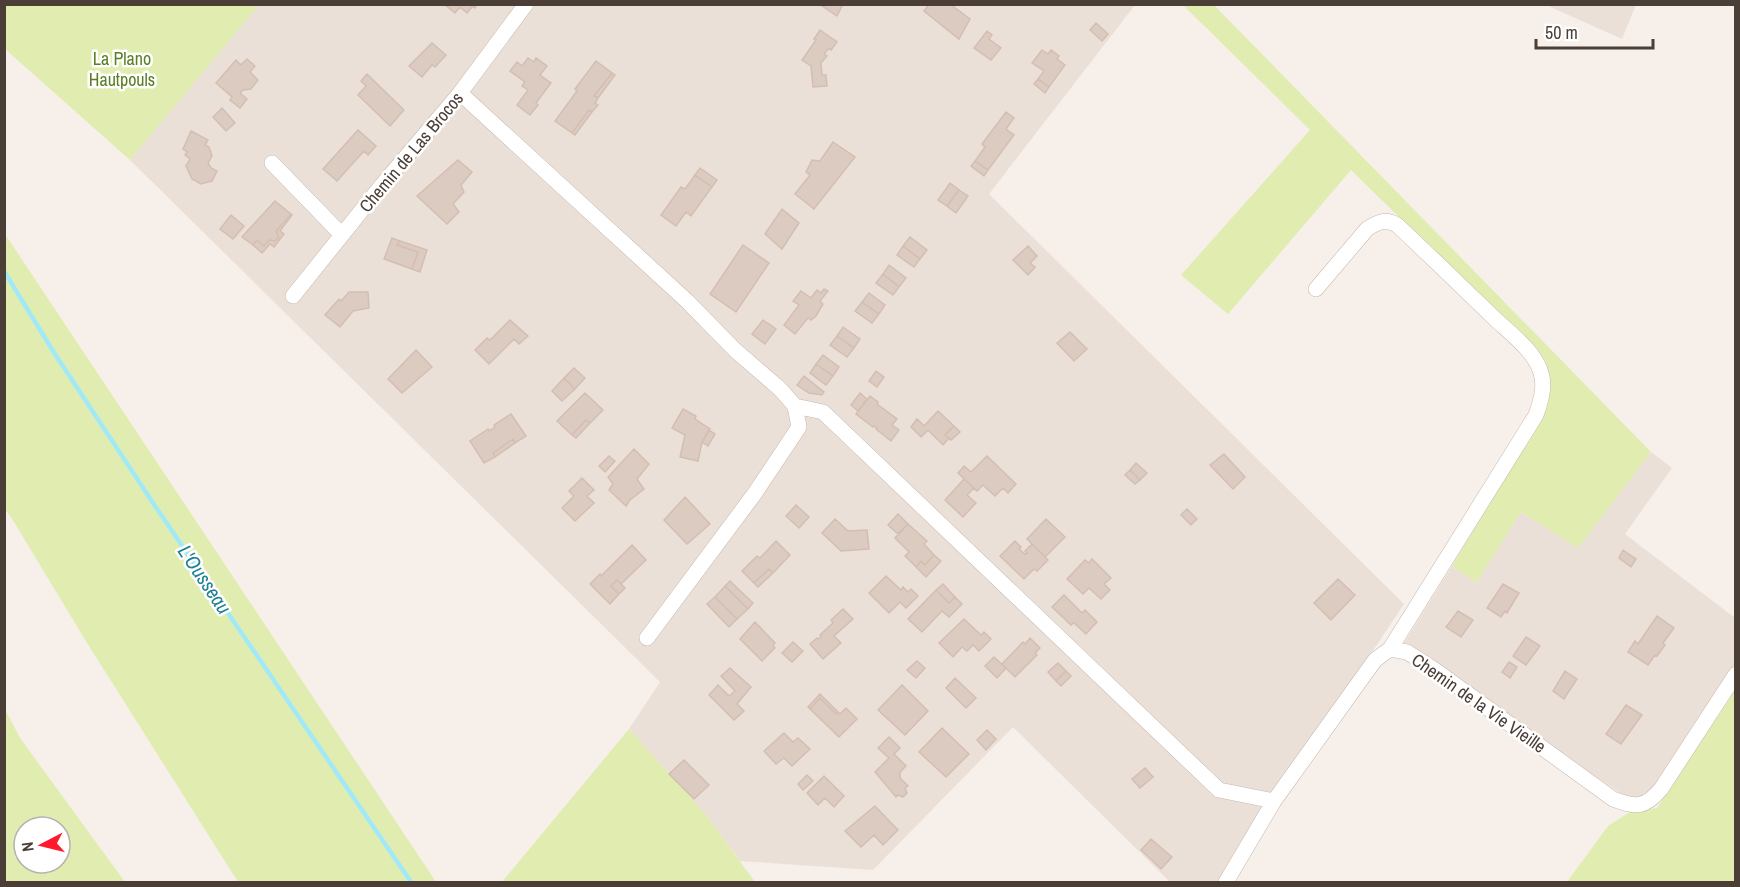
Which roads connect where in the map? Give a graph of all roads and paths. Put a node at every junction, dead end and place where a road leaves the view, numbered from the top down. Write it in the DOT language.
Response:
graph roads {
  1 [pos="526,4"];
  2 [pos="460,93"];
  3 [pos="272,163"];
  4 [pos="342,235"];
  5 [pos="1316,289"];
  6 [pos="292,296"];
  7 [pos="795,406"];
  8 [pos="647,638"];
  9 [pos="1390,649"];
  10 [pos="1736,674"];
  11 [pos="1274,801"];
  12 [pos="1226,882"];
  1 -- 2 [label="street, Chemin de Las Brocos"];
  2 -- 4 [label="street, Chemin de Las Brocos"];
  2 -- 7 [label="street"];
  3 -- 4 [label="street"];
  4 -- 6 [label="street, Chemin de Las Brocos"];
  5 -- 9 [label="street"];
  7 -- 8 [label="street"];
  7 -- 11 [label="street"];
  9 -- 10 [label="street, Chemin de la Vie Vieille"];
  9 -- 11 [label="street, Chemin de la Vie Vieille"];
  11 -- 12 [label="street, Chemin de la Vie Vieille"];
}
